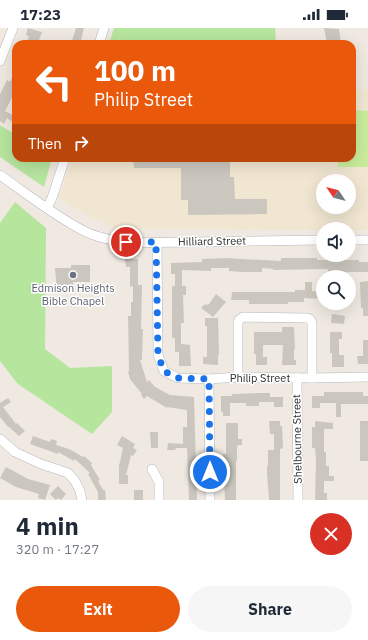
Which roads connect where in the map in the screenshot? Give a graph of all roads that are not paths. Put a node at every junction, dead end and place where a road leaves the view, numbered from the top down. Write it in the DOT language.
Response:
graph roads {
  1 [pos="13,28"];
  2 [pos="104,28"];
  3 [pos="101,40"];
  4 [pos="1,57"];
  5 [pos="64,162"];
  6 [pos="0,175"];
  7 [pos="47,208"];
  8 [pos="316,240"];
  9 [pos="356,240"];
  10 [pos="368,240"];
  11 [pos="156,242"];
  12 [pos="238,377"];
  13 [pos="368,377"];
  14 [pos="297,378"];
  15 [pos="312,378"];
  16 [pos="209,379"];
  17 [pos="0,438"];
  18 [pos="152,469"];
  19 [pos="82,500"];
  20 [pos="159,500"];
  21 [pos="210,500"];
  22 [pos="298,500"];
  1 -- 4 [label="street"];
  2 -- 3 [label="street"];
  5 -- 7 [label="street"];
  6 -- 7 [label="street, Hilliard Street"];
  7 -- 11 [label="street, Hilliard Street"];
  8 -- 11 [label="street, Hilliard Street"];
  9 -- 10 [label="street"];
  11 -- 16 [label="street, Philip Street"];
  12 -- 14 [label="street, Philip Street"];
  12 -- 15 [label="street"];
  12 -- 16 [label="street, Philip Street"];
  13 -- 15 [label="street, Philip Street"];
  14 -- 15 [label="street, Philip Street"];
  14 -- 22 [label="street, Shelbourne Street"];
  16 -- 21 [label="street"];
  17 -- 19 [label="street"];
  18 -- 20 [label="street"];
}
